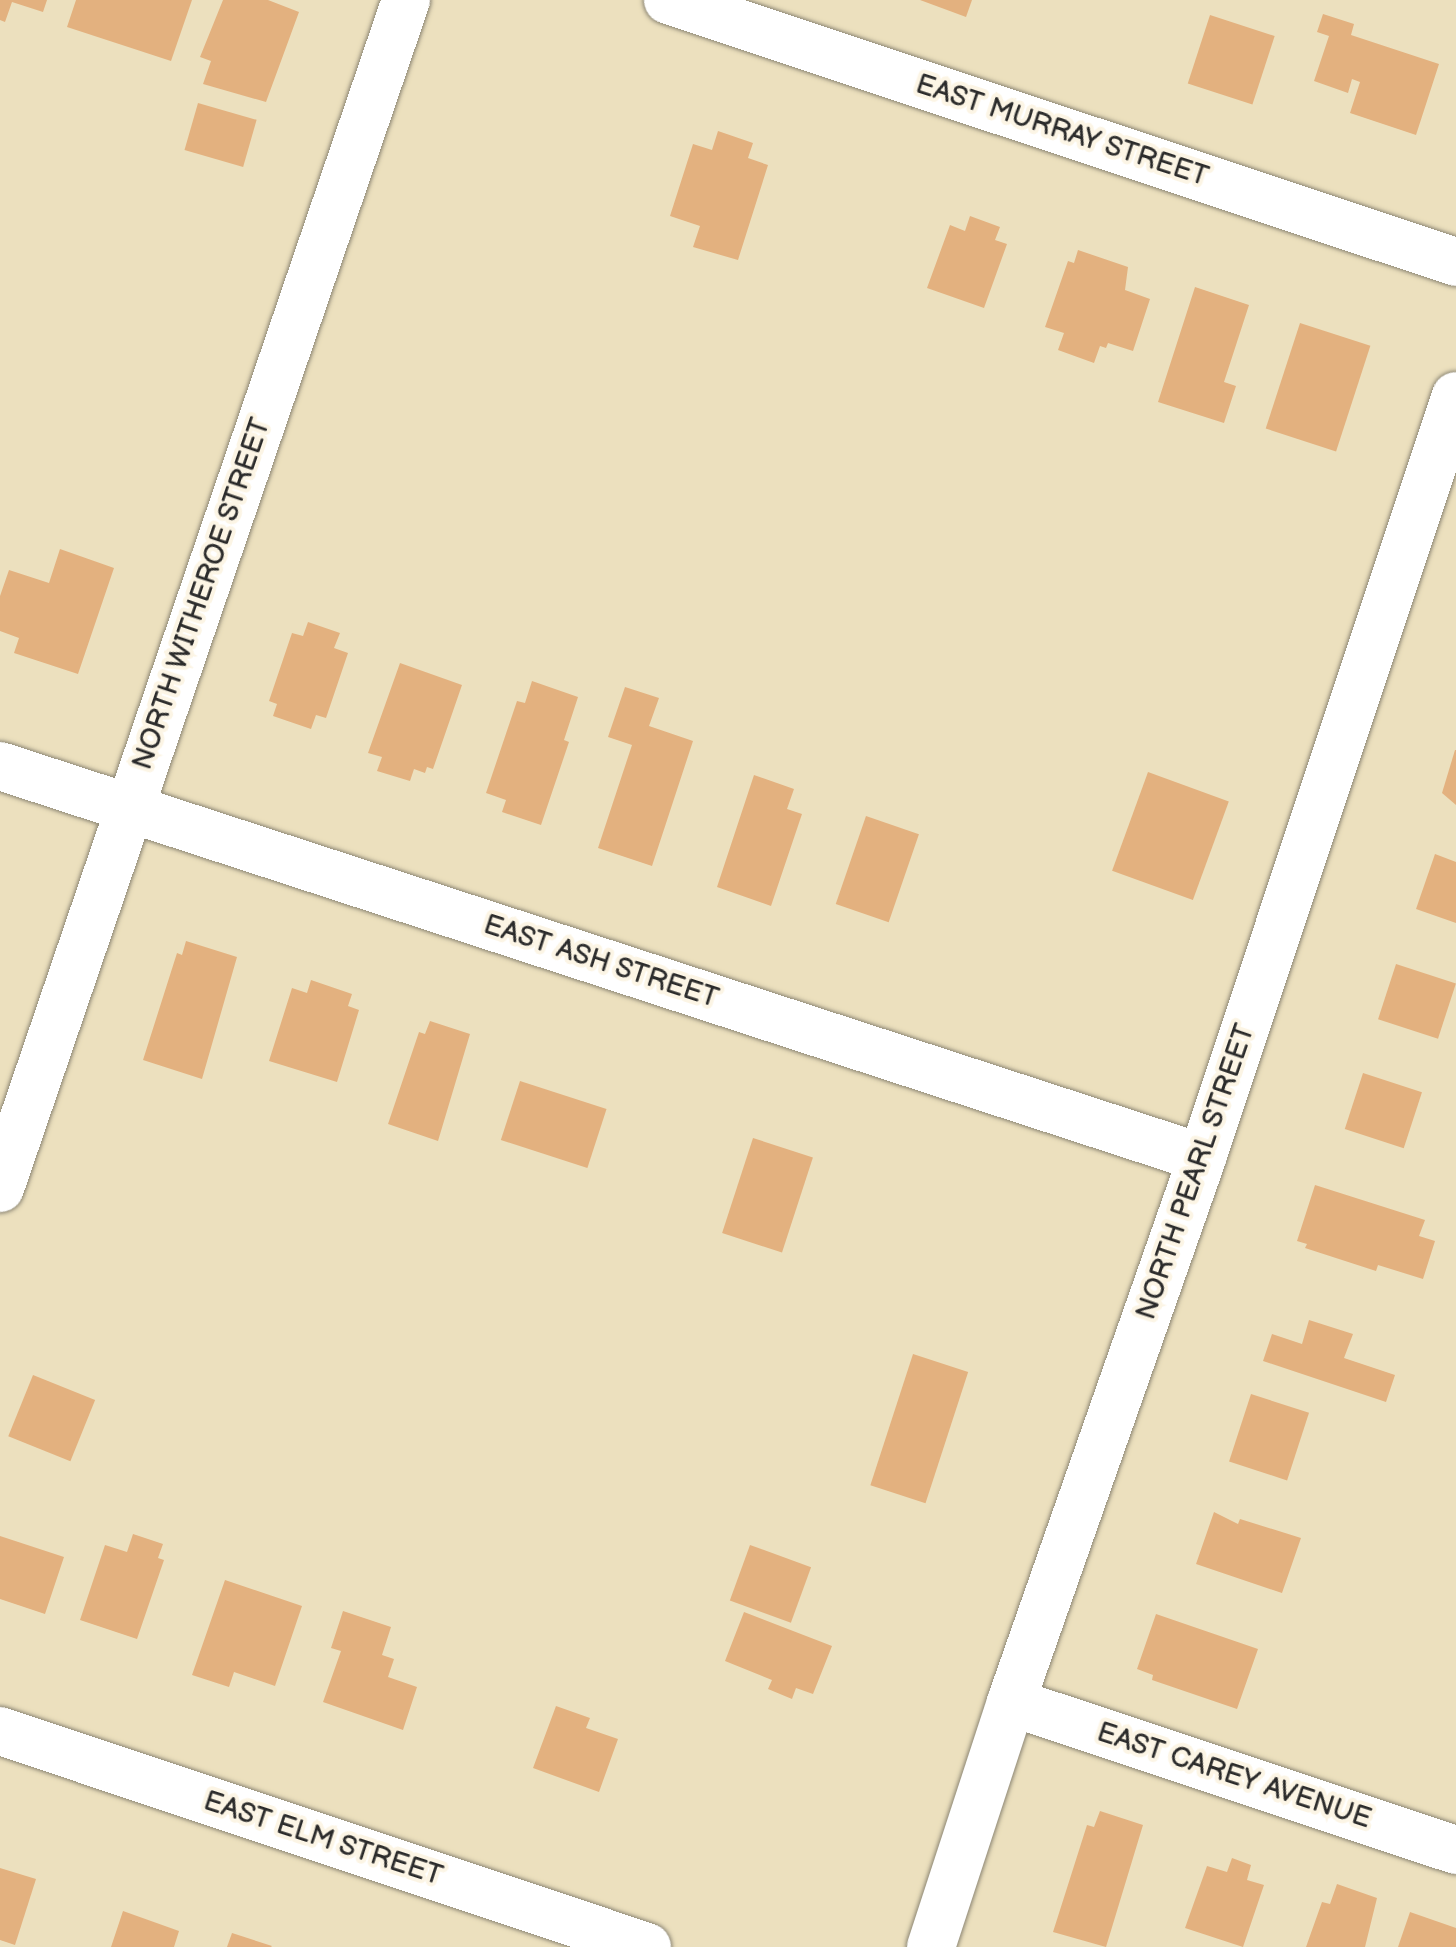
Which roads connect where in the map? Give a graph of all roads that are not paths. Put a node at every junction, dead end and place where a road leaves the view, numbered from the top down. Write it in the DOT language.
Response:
graph roads {
  1 [pos="406,0"];
  2 [pos="668,0"];
  3 [pos="732,10"];
  4 [pos="1456,262"];
  5 [pos="1456,396"];
  6 [pos="0,766"];
  7 [pos="128,809"];
  8 [pos="1202,1158"];
  9 [pos="0,1188"];
  10 [pos="1011,1702"];
  11 [pos="0,1732"];
  12 [pos="1456,1850"];
  13 [pos="647,1947"];
  14 [pos="931,1947"];
  1 -- 7 [label="street, NORTH WITHEROE STREET"];
  2 -- 3 [label="street, EAST MURRAY STREET"];
  3 -- 4 [label="street, EAST MURRAY STREET"];
  5 -- 8 [label="street, NORTH PEARL STREET"];
  6 -- 7 [label="street, EAST ASH STREET"];
  7 -- 8 [label="street, EAST ASH STREET"];
  7 -- 9 [label="street, NORTH WITHEROE STREET"];
  8 -- 10 [label="street, NORTH PEARL STREET"];
  10 -- 12 [label="street, EAST CAREY AVENUE"];
  10 -- 14 [label="street, NORTH PEARL STREET"];
  11 -- 13 [label="street, EAST ELM STREET"];
}
